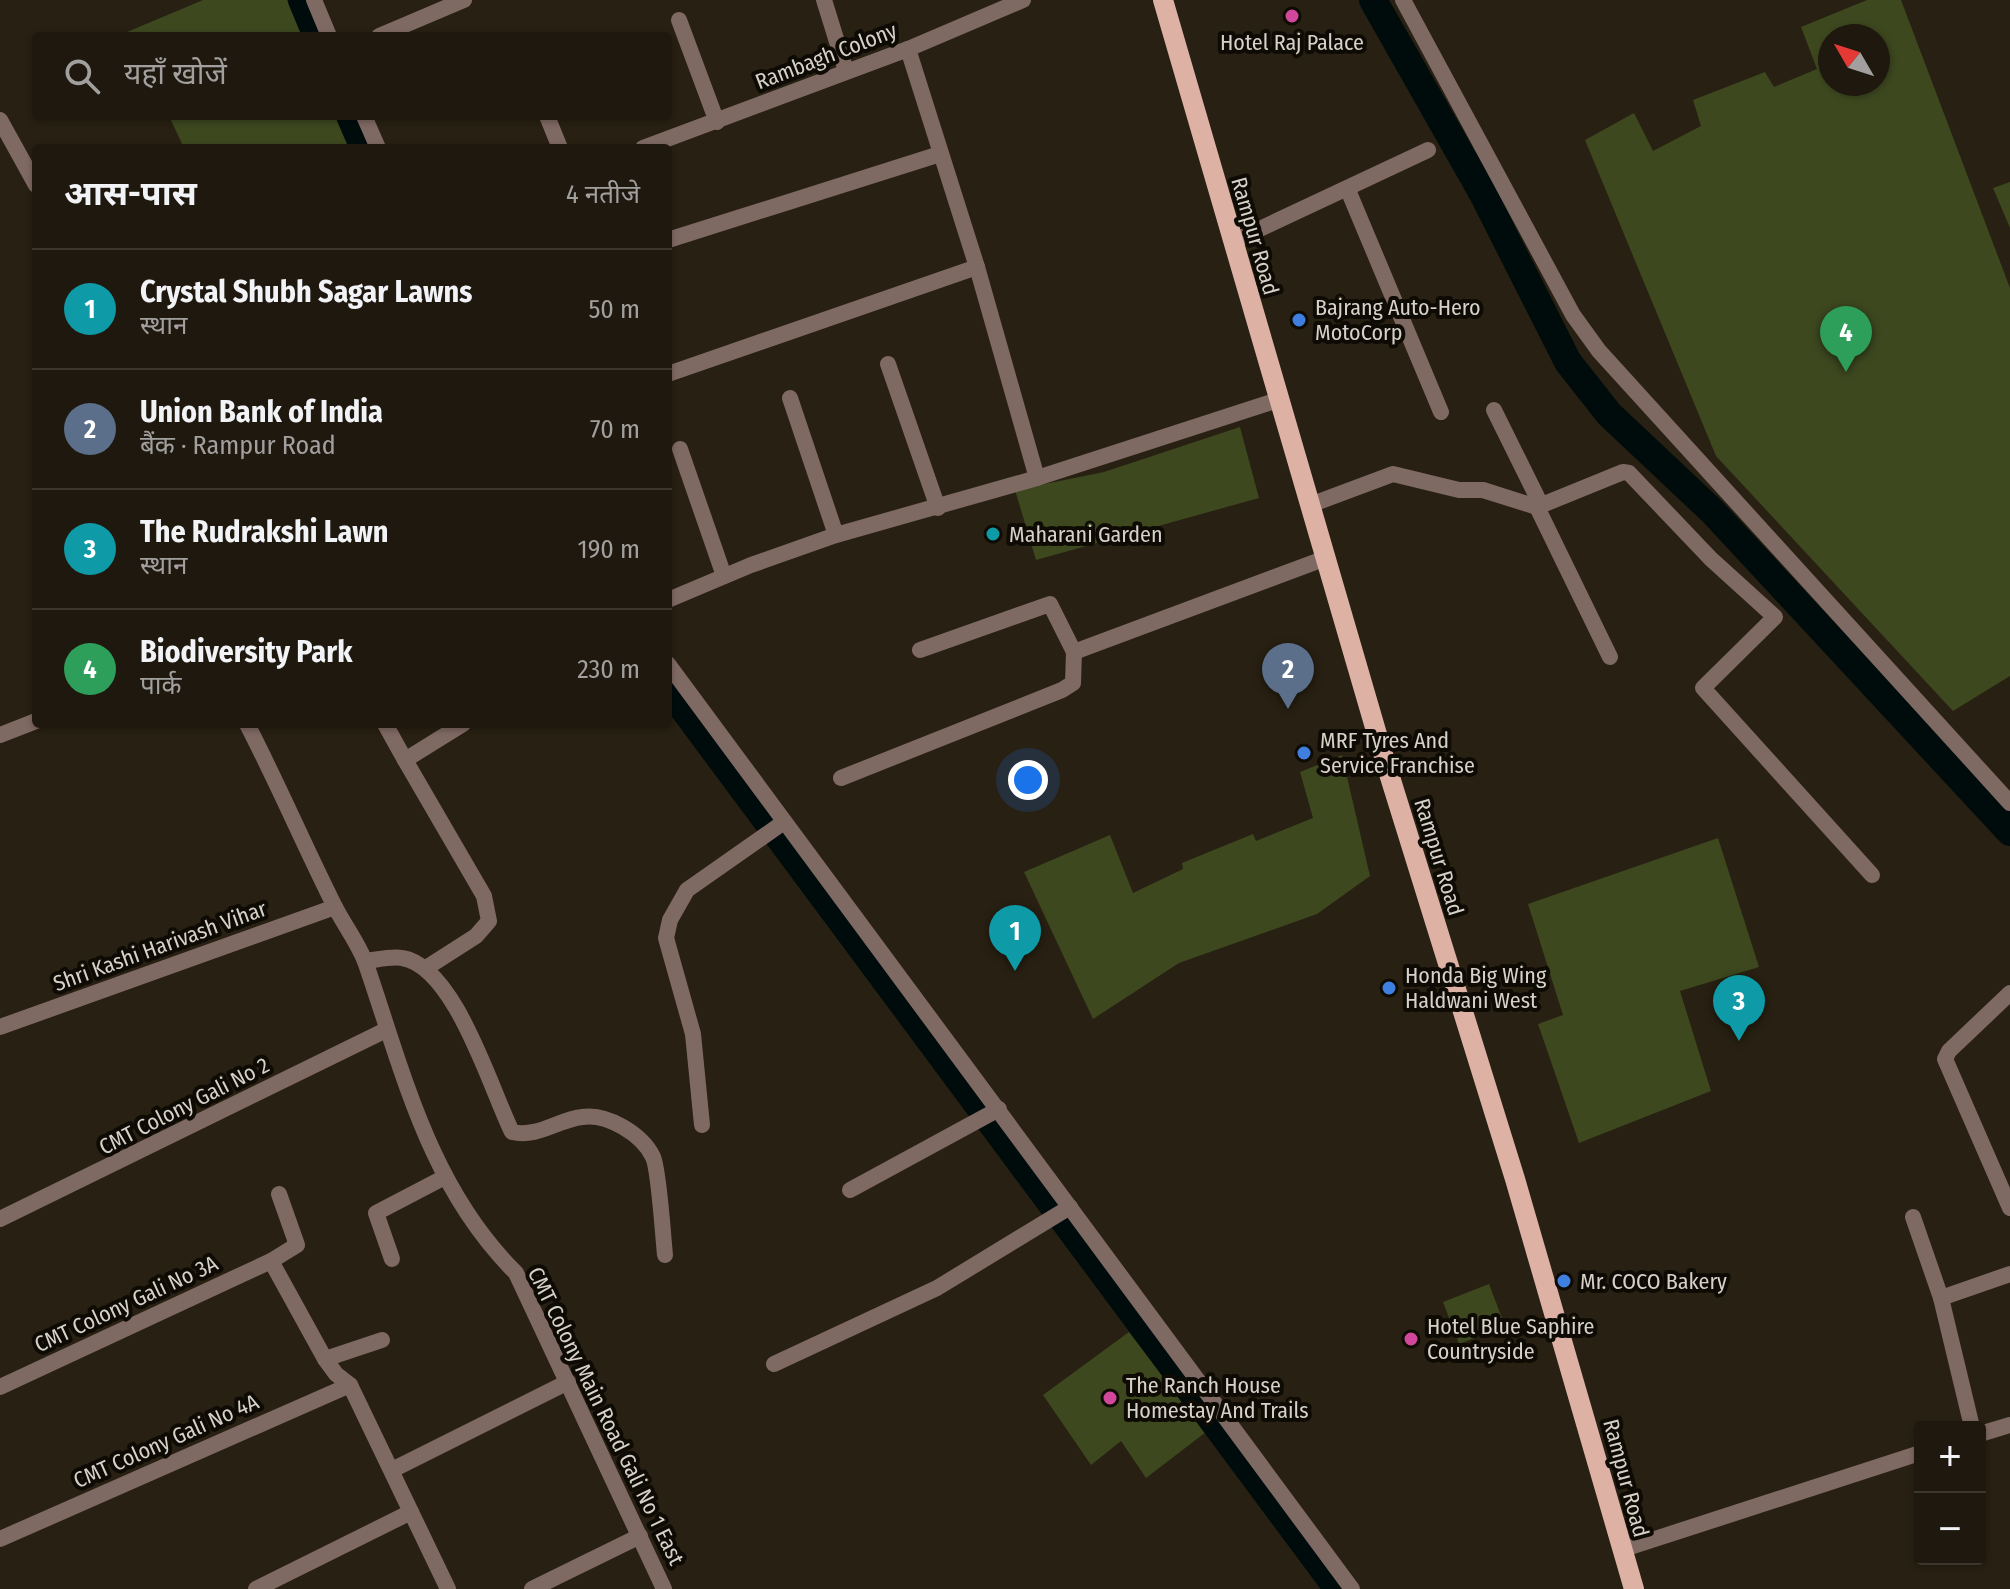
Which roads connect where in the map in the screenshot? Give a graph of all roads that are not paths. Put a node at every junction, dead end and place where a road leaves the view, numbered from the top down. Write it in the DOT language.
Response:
graph roads {
  1 [pos="314,0"];
  2 [pos="464,0"];
  3 [pos="824,0"];
  4 [pos="1023,0"];
  5 [pos="1163,0"];
  6 [pos="1403,0"];
  7 [pos="679,20"];
  8 [pos="327,32"];
  9 [pos="388,32"];
  10 [pos="908,49"];
  11 [pos="846,71"];
  12 [pos="0,120"];
  13 [pos="366,120"];
  14 [pos="549,120"];
  15 [pos="717,122"];
  16 [pos="376,144"];
  17 [pos="558,144"];
  18 [pos="654,144"];
  19 [pos="1428,150"];
  20 [pos="940,154"];
  21 [pos="32,178"];
  22 [pos="1348,190"];
  23 [pos="672,239"];
  24 [pos="1232,242"];
  25 [pos="977,267"];
  26 [pos="888,364"];
  27 [pos="672,373"];
  28 [pos="790,398"];
  29 [pos="1278,400"];
  30 [pos="1494,410"];
  31 [pos="1441,412"];
  32 [pos="680,449"];
  33 [pos="1037,478"];
  34 [pos="1310,505"];
  35 [pos="1539,506"];
  36 [pos="938,508"];
  37 [pos="836,535"];
  38 [pos="1326,558"];
  39 [pos="724,576"];
  40 [pos="672,598"];
  41 [pos="920,650"];
  42 [pos="1074,652"];
  43 [pos="1610,657"];
  44 [pos="672,670"];
  45 [pos="32,723"];
  46 [pos="249,728"];
  47 [pos="387,728"];
  48 [pos="457,728"];
  49 [pos="0,735"];
  50 [pos="405,760"];
  51 [pos="841,778"];
  52 [pos="2010,803"];
  53 [pos="778,826"];
  54 [pos="1872,875"];
  55 [pos="335,907"];
  56 [pos="365,961"];
  57 [pos="426,968"];
  58 [pos="2010,993"];
  59 [pos="0,1027"];
  60 [pos="386,1030"];
  61 [pos="991,1114"];
  62 [pos="702,1125"];
  63 [pos="443,1178"];
  64 [pos="850,1190"];
  65 [pos="279,1194"];
  66 [pos="2010,1208"];
  67 [pos="1062,1212"];
  68 [pos="1913,1217"];
  69 [pos="0,1219"];
  70 [pos="665,1255"];
  71 [pos="392,1259"];
  72 [pos="271,1261"];
  73 [pos="2010,1274"];
  74 [pos="1941,1298"];
  75 [pos="382,1340"];
  76 [pos="325,1359"];
  77 [pos="774,1364"];
  78 [pos="568,1382"];
  79 [pos="350,1385"];
  80 [pos="0,1387"];
  81 [pos="1971,1421"];
  82 [pos="2010,1425"];
  83 [pos="1986,1432"];
  84 [pos="1914,1455"];
  85 [pos="392,1470"];
  86 [pos="411,1512"];
  87 [pos="640,1536"];
  88 [pos="0,1539"];
  89 [pos="1621,1550"];
  90 [pos="256,1589"];
  91 [pos="448,1589"];
  92 [pos="532,1589"];
  93 [pos="664,1589"];
  94 [pos="1352,1589"];
  95 [pos="1634,1589"];
  1 -- 8 [label="street"];
  2 -- 9 [label="street"];
  3 -- 11 [label="street"];
  4 -- 10 [label="street, Rambagh Colony"];
  5 -- 24 [label="main road, Rampur Road"];
  6 -- 52 [label="street"];
  7 -- 15 [label="street"];
  10 -- 11 [label="street, Rambagh Colony"];
  10 -- 20 [label="street"];
  11 -- 15 [label="street, Rambagh Colony"];
  12 -- 21 [label="street"];
  13 -- 16 [label="street"];
  14 -- 17 [label="street"];
  15 -- 18 [label="street, Rambagh Colony"];
  19 -- 22 [label="street"];
  20 -- 23 [label="street"];
  20 -- 25 [label="street"];
  22 -- 24 [label="street"];
  22 -- 31 [label="street"];
  24 -- 29 [label="main road, Rampur Road"];
  25 -- 27 [label="street"];
  25 -- 33 [label="street"];
  26 -- 36 [label="street"];
  28 -- 37 [label="street"];
  29 -- 33 [label="street"];
  29 -- 34 [label="main road, Rampur Road"];
  30 -- 35 [label="street"];
  32 -- 39 [label="street"];
  33 -- 36 [label="street"];
  34 -- 35 [label="street"];
  34 -- 38 [label="main road, Rampur Road"];
  35 -- 43 [label="street"];
  35 -- 54 [label="street"];
  36 -- 37 [label="street"];
  37 -- 39 [label="street"];
  38 -- 42 [label="street"];
  38 -- 89 [label="main road, Rampur Road"];
  39 -- 40 [label="street"];
  41 -- 42 [label="street"];
  42 -- 51 [label="street"];
  44 -- 53 [label="street"];
  45 -- 49 [label="street"];
  46 -- 55 [label="street, CMT Colony Main Road Gali No 1 East"];
  47 -- 50 [label="street"];
  48 -- 50 [label="street"];
  50 -- 57 [label="street"];
  53 -- 61 [label="street"];
  53 -- 62 [label="street"];
  55 -- 56 [label="street, CMT Colony Main Road Gali No 1 East"];
  55 -- 59 [label="street, Shri Kashi Harivash Vihar"];
  56 -- 57 [label="street"];
  56 -- 60 [label="street, CMT Colony Main Road Gali No 1 East"];
  57 -- 70 [label="street"];
  58 -- 66 [label="street"];
  60 -- 63 [label="street, CMT Colony Main Road Gali No 1 East"];
  60 -- 69 [label="street, CMT Colony Gali No 2"];
  61 -- 64 [label="street"];
  61 -- 67 [label="street"];
  63 -- 71 [label="street"];
  63 -- 78 [label="street, CMT Colony Main Road Gali No 1 East"];
  65 -- 72 [label="street"];
  67 -- 77 [label="street"];
  67 -- 94 [label="street"];
  68 -- 74 [label="street"];
  72 -- 76 [label="street"];
  72 -- 80 [label="street, CMT Colony Gali No 3A"];
  73 -- 74 [label="street"];
  74 -- 81 [label="street"];
  75 -- 76 [label="street"];
  76 -- 79 [label="street"];
  78 -- 85 [label="street"];
  78 -- 87 [label="street, CMT Colony Main Road Gali No 1 East"];
  79 -- 85 [label="street"];
  79 -- 88 [label="street, CMT Colony Gali No 4A"];
  82 -- 83 [label="street"];
  84 -- 89 [label="street"];
  85 -- 86 [label="street"];
  86 -- 90 [label="street"];
  86 -- 91 [label="street"];
  87 -- 92 [label="street"];
  87 -- 93 [label="street, CMT Colony Main Road Gali No 1 East"];
  89 -- 95 [label="main road, Rampur Road"];
}
